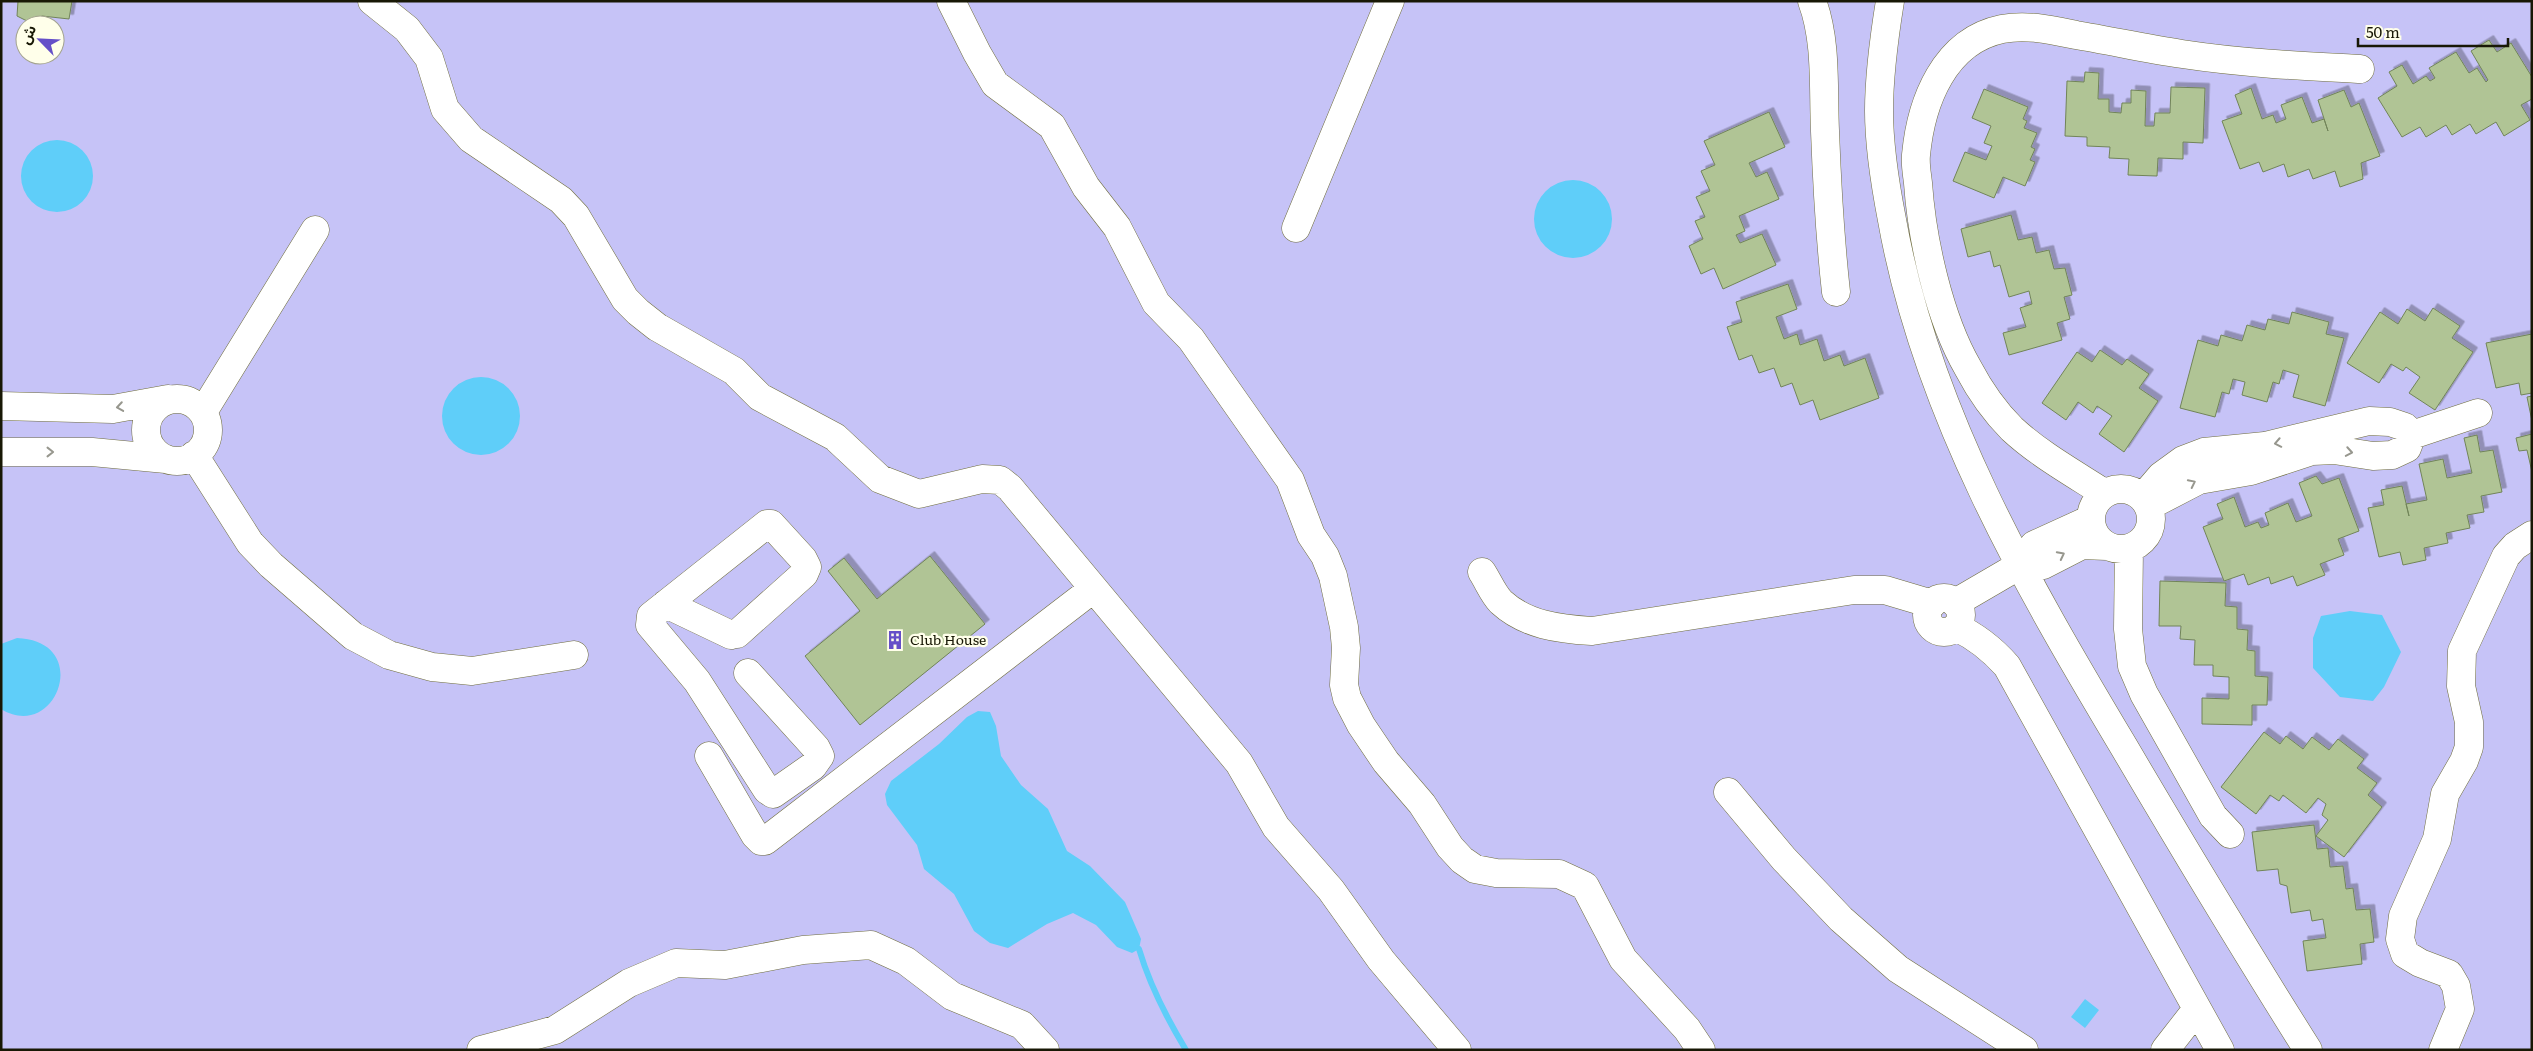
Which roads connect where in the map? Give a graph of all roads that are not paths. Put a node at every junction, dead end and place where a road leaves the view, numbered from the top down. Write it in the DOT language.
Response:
graph roads {
  1 [pos="372,1"];
  2 [pos="951,1"];
  3 [pos="1390,1"];
  4 [pos="1812,1"];
  5 [pos="1890,1"];
  6 [pos="2360,69"];
  7 [pos="1296,228"];
  8 [pos="316,230"];
  9 [pos="1836,292"];
  10 [pos="168,399"];
  11 [pos="1,406"];
  12 [pos="203,412"];
  13 [pos="2478,413"];
  14 [pos="1,452"];
  15 [pos="194,455"];
  16 [pos="166,459"];
  17 [pos="2104,494"];
  18 [pos="2146,501"];
  19 [pos="2090,519"];
  20 [pos="2532,535"];
  21 [pos="2118,547"];
  22 [pos="2019,566"];
  23 [pos="1482,572"];
  24 [pos="1093,589"];
  25 [pos="666,604"];
  26 [pos="1948,611"];
  27 [pos="574,655"];
  28 [pos="748,673"];
  29 [pos="709,756"];
  30 [pos="1728,792"];
  31 [pos="2230,834"];
  32 [pos="2197,1009"];
  33 [pos="481,1050"];
  34 [pos="1045,1050"];
  35 [pos="1457,1050"];
  36 [pos="1701,1050"];
  37 [pos="2024,1050"];
  38 [pos="2165,1050"];
  39 [pos="2220,1050"];
  40 [pos="2308,1050"];
  41 [pos="2443,1050"];
  1 -- 24 [label="street"];
  2 -- 36 [label="street"];
  3 -- 7 [label="street"];
  4 -- 9 [label="street"];
  5 -- 22 [label="street"];
  6 -- 17 [label="street"];
  8 -- 12 [label="street"];
  10 -- 11 [label="street, one-way"];
  10 -- 12 [label="street"];
  10 -- 16 [label="street"];
  12 -- 15 [label="street"];
  13 -- 18 [label="street"];
  14 -- 16 [label="street, one-way"];
  15 -- 16 [label="street"];
  15 -- 27 [label="street"];
  17 -- 18 [label="street"];
  17 -- 19 [label="street"];
  18 -- 21 [label="street"];
  19 -- 21 [label="street"];
  19 -- 22 [label="street"];
  20 -- 41 [label="street"];
  22 -- 21 [label="street, one-way"];
  21 -- 31 [label="street"];
  22 -- 26 [label="street"];
  22 -- 40 [label="street"];
  23 -- 26 [label="street"];
  24 -- 29 [label="street"];
  24 -- 35 [label="street"];
  25 -- 25 [label="street"];
  25 -- 28 [label="street"];
  26 -- 32 [label="street"];
  30 -- 37 [label="street"];
  32 -- 38 [label="street"];
  32 -- 39 [label="street"];
  33 -- 34 [label="street"];
}
